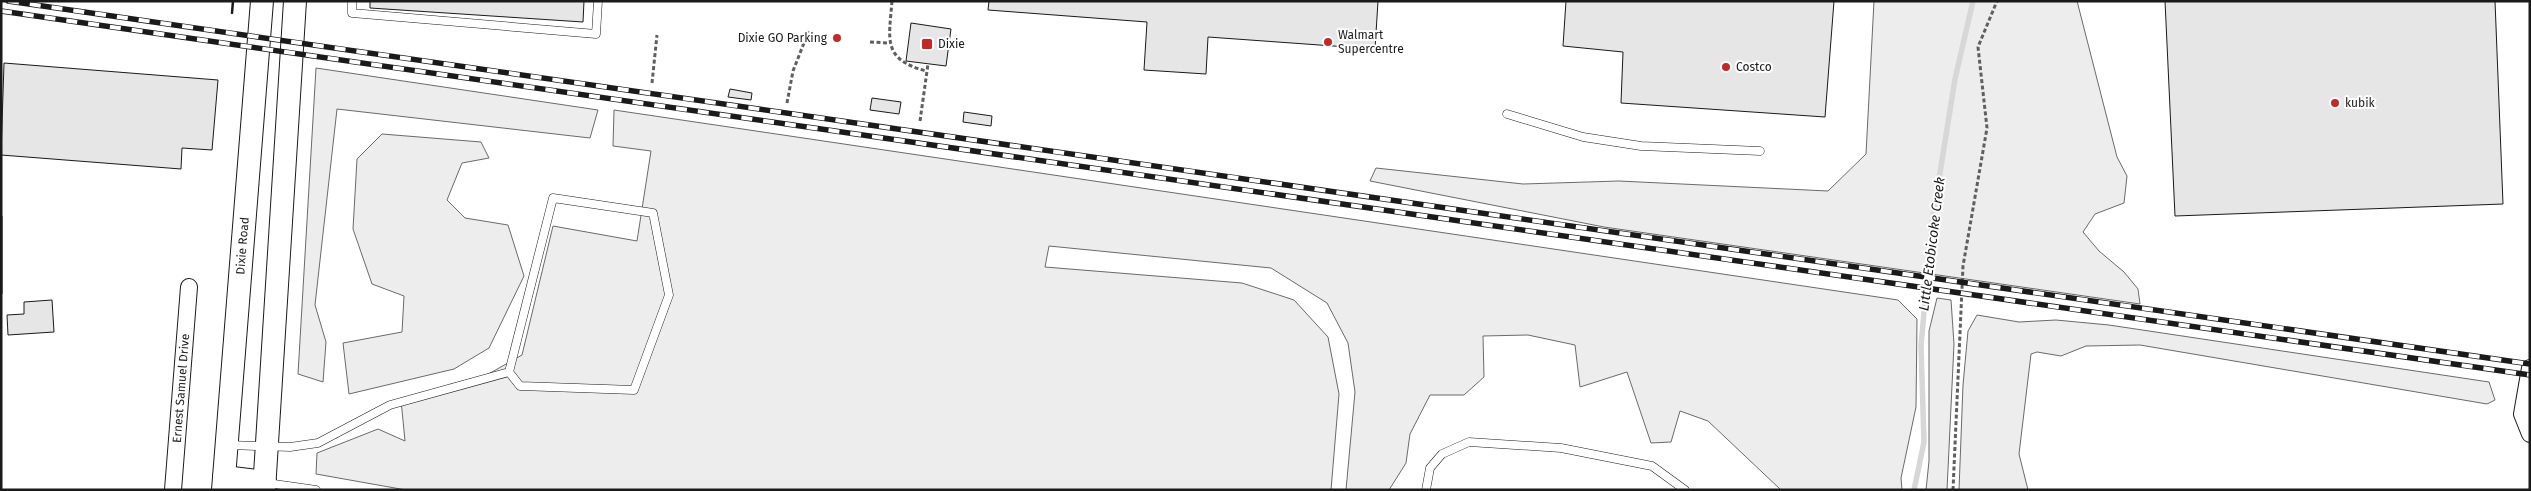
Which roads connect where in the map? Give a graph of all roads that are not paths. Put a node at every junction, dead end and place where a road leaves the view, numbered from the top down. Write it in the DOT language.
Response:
graph roads {
  1 [pos="262,1"];
  2 [pos="295,1"];
  3 [pos="352,1"];
  4 [pos="598,1"];
  5 [pos="1508,114"];
  6 [pos="1760,151"];
  7 [pos="189,287"];
  8 [pos="2530,368"];
  9 [pos="509,372"];
  10 [pos="2526,414"];
  11 [pos="2530,434"];
  12 [pos="227,445"];
  13 [pos="267,447"];
  14 [pos="224,484"];
  15 [pos="264,486"];
  16 [pos="173,490"];
  17 [pos="316,490"];
  18 [pos="1426,490"];
  19 [pos="1685,490"];
  1 -- 12 [label="main road, Dixie Road"];
  2 -- 13 [label="main road"];
  3 -- 4 [label="lane"];
  5 -- 6 [label="lane"];
  7 -- 16 [label="street, Ernest Samuel Drive"];
  8 -- 10 [label="street"];
  9 -- 9 [label="lane"];
  9 -- 13 [label="lane"];
  10 -- 11 [label="street"];
  12 -- 13 [label="lane"];
  12 -- 14 [label="main road, Dixie Road"];
  13 -- 15 [label="main road"];
  14 -- 15 [label="main road"];
  15 -- 17 [label="lane"];
  18 -- 19 [label="lane"];
}
